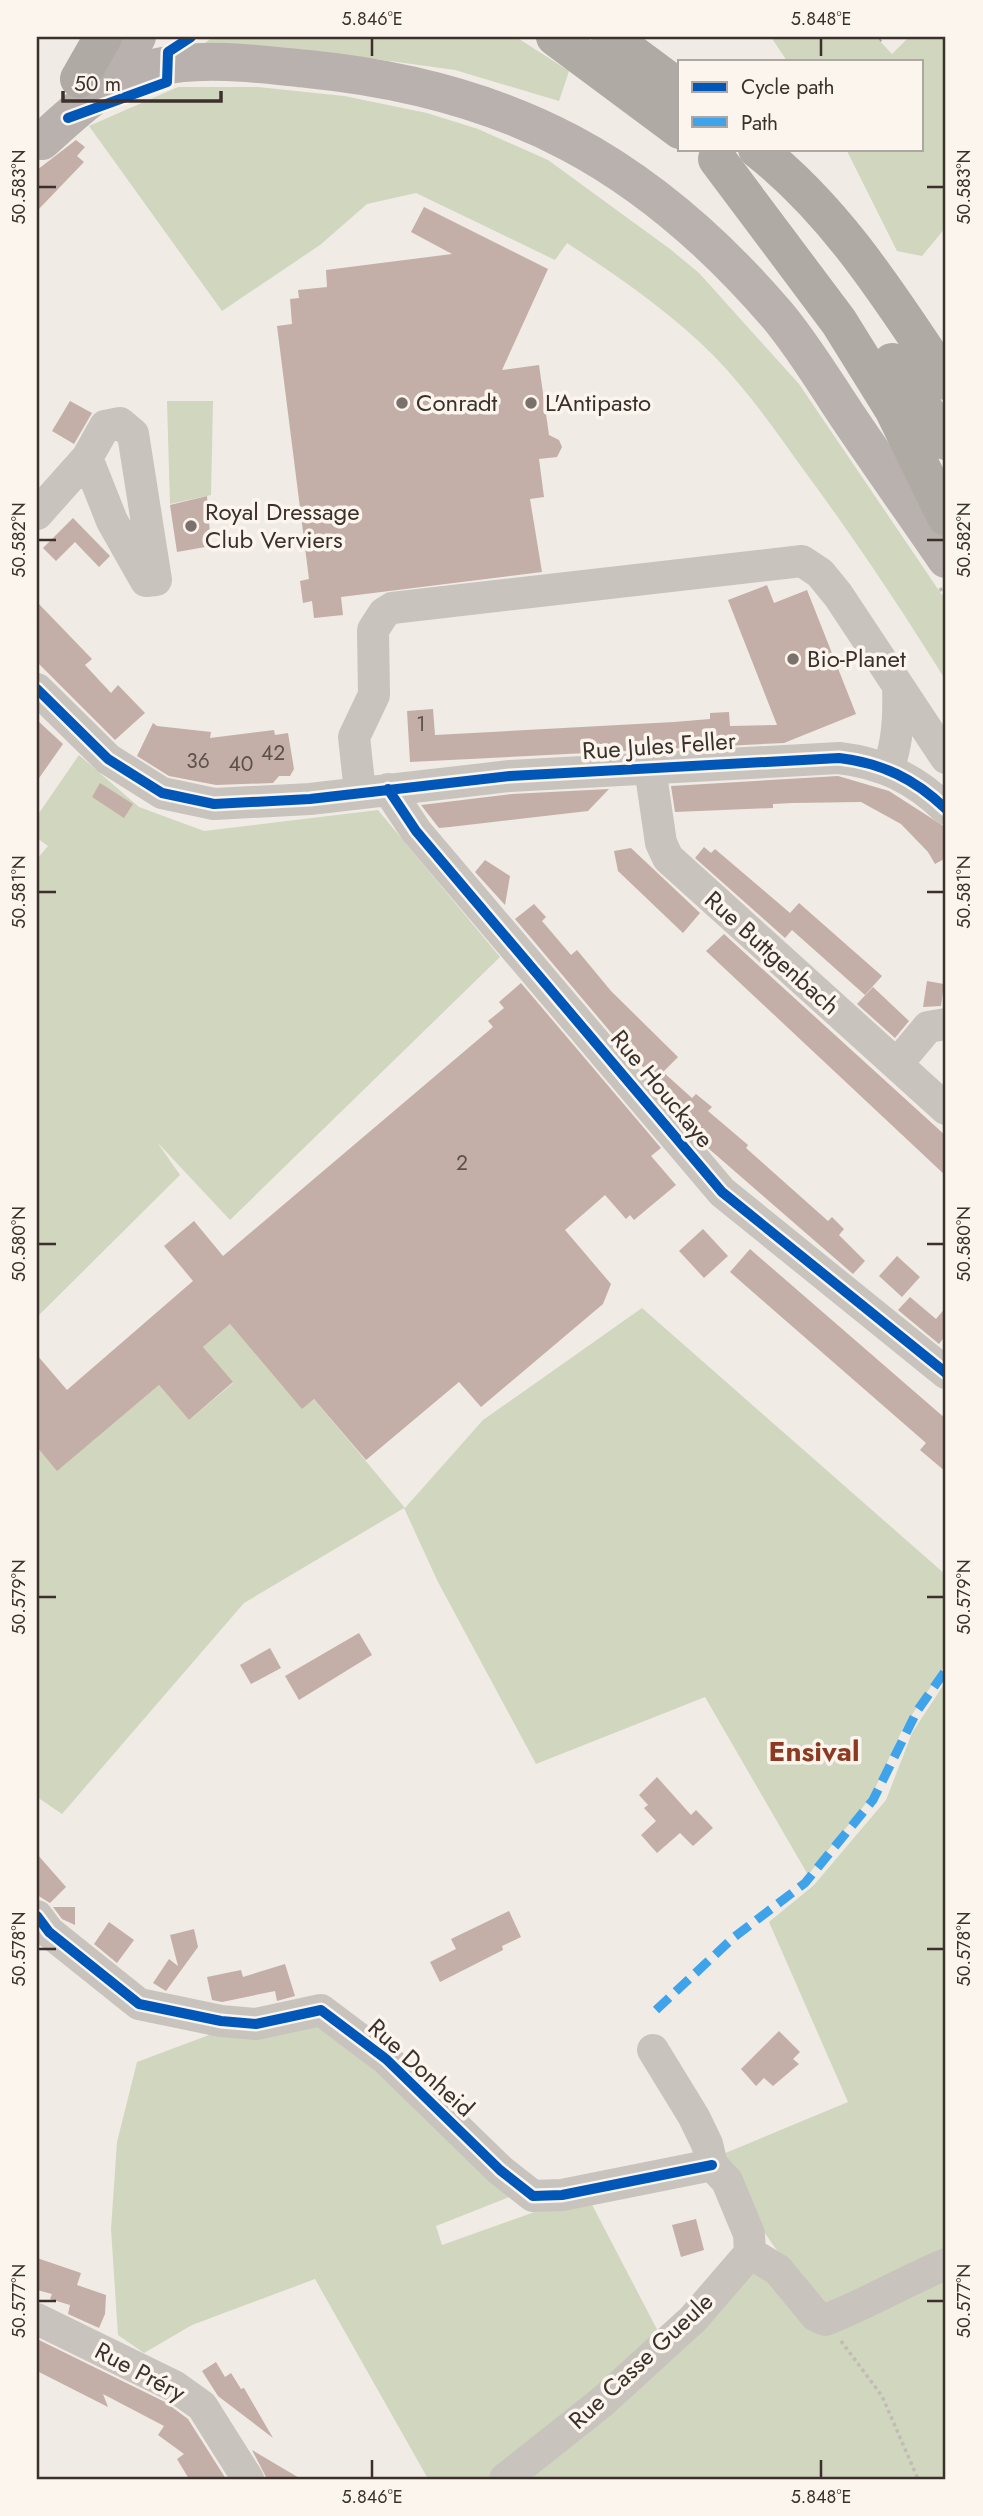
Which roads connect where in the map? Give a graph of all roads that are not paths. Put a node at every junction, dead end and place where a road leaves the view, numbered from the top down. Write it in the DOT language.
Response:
graph roads {
  1 [pos="103,37"];
  2 [pos="119,37"];
  3 [pos="137,37"];
  4 [pos="171,37"];
  5 [pos="582,42"];
  6 [pos="84,84"];
  7 [pos="678,88"];
  8 [pos="678,128"];
  9 [pos="39,140"];
  10 [pos="758,150"];
  11 [pos="711,154"];
  12 [pos="946,381"];
  13 [pos="946,442"];
  14 [pos="87,458"];
  15 [pos="37,514"];
  16 [pos="946,517"];
  17 [pos="943,573"];
  18 [pos="898,687"];
  19 [pos="37,689"];
  20 [pos="946,758"];
  21 [pos="650,768"];
  22 [pos="888,769"];
  23 [pos="374,791"];
  24 [pos="946,809"];
  25 [pos="946,1024"];
  26 [pos="897,1064"];
  27 [pos="946,1109"];
  28 [pos="946,1373"];
  29 [pos="37,1916"];
  30 [pos="653,2050"];
  31 [pos="712,2165"];
  32 [pos="750,2253"];
  33 [pos="946,2264"];
  34 [pos="37,2319"];
  35 [pos="248,2479"];
  36 [pos="505,2479"];
  1 -- 6 [label="highway"];
  2 -- 6 [label="main road"];
  3 -- 6 [label="main road"];
  4 -- 6 [label="main road"];
  5 -- 7 [label="highway"];
  5 -- 8 [label="highway"];
  6 -- 9 [label="main road"];
  9 -- 17 [label="main road"];
  10 -- 12 [label="highway"];
  11 -- 13 [label="highway"];
  11 -- 16 [label="highway"];
  14 -- 15 [label="street"];
  18 -- 20 [label="street"];
  18 -- 22 [label="street"];
  18 -- 23 [label="street"];
  19 -- 23 [label="street, Rue Jules Feller"];
  21 -- 22 [label="street, Rue Jules Feller"];
  21 -- 23 [label="street, Rue Jules Feller"];
  21 -- 26 [label="street, Rue Buttgenbach"];
  22 -- 24 [label="street, Rue Jules Feller"];
  23 -- 28 [label="street, Rue Houckaye"];
  25 -- 26 [label="street"];
  26 -- 27 [label="street, Rue Buttgenbach"];
  29 -- 31 [label="street, Rue Donheid"];
  30 -- 31 [label="street"];
  31 -- 32 [label="street"];
  32 -- 33 [label="street"];
  32 -- 36 [label="street, Rue Casse Gueule"];
  34 -- 35 [label="street, Rue Préry"];
}
